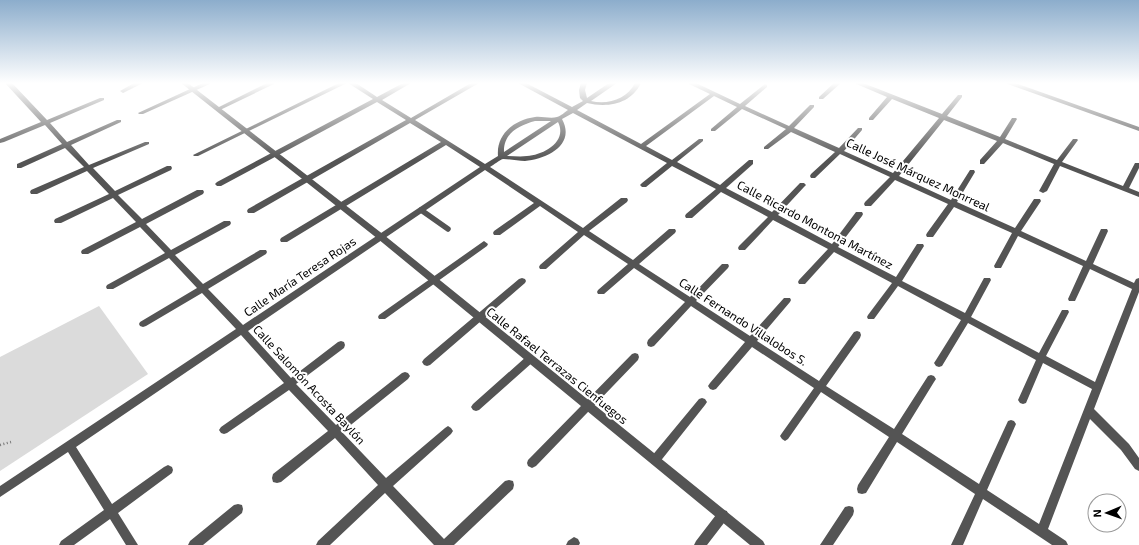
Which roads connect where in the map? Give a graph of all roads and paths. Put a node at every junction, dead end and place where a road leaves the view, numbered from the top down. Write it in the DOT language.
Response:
graph roads {
  1 [pos="31,108"];
  2 [pos="80,108"];
  3 [pos="151,108"];
  4 [pos="221,108"];
  5 [pos="291,108"];
  6 [pos="361,108"];
  7 [pos="390,108"];
  8 [pos="432,108"];
  9 [pos="569,108"];
  10 [pos="694,108"];
  11 [pos="740,108"];
  12 [pos="745,108"];
  13 [pos="810,108"];
  14 [pos="881,108"];
  15 [pos="919,108"];
  16 [pos="950,108"];
  17 [pos="1080,108"];
  18 [pos="218,110"];
  19 [pos="572,110"];
  20 [pos="141,113"];
  21 [pos="943,118"];
  22 [pos="559,119"];
  23 [pos="871,119"];
  24 [pos="1014,119"];
  25 [pos="119,121"];
  26 [pos="410,121"];
  27 [pos="45,123"];
  28 [pos="860,128"];
  29 [pos="790,129"];
  30 [pos="1139,129"];
  31 [pos="714,130"];
  32 [pos="244,131"];
  33 [pos="701,140"];
  34 [pos="1074,140"];
  35 [pos="2,141"];
  36 [pos="1001,141"];
  37 [pos="445,142"];
  38 [pos="147,143"];
  39 [pos="66,145"];
  40 [pos="641,147"];
  41 [pos="766,148"];
  42 [pos="840,152"];
  43 [pos="274,154"];
  44 [pos="196,155"];
  45 [pos="501,157"];
  46 [pos="751,162"];
  47 [pos="982,162"];
  48 [pos="671,163"];
  49 [pos="1058,163"];
  50 [pos="1137,165"];
  51 [pos="19,166"];
  52 [pos="485,167"];
  53 [pos="87,168"];
  54 [pos="169,168"];
  55 [pos="972,172"];
  56 [pos="813,176"];
  57 [pos="894,177"];
  58 [pos="305,179"];
  59 [pos="219,184"];
  60 [pos="644,185"];
  61 [pos="802,185"];
  62 [pos="719,188"];
  63 [pos="1125,190"];
  64 [pos="1043,191"];
  65 [pos="34,192"];
  66 [pos="200,192"];
  67 [pos="113,194"];
  68 [pos="1139,195"];
  69 [pos="624,200"];
  70 [pos="1037,202"];
  71 [pos="539,203"];
  72 [pos="953,203"];
  73 [pos="868,204"];
  74 [pos="340,205"];
  75 [pos="421,210"];
  76 [pos="250,211"];
  77 [pos="859,214"];
  78 [pos="689,216"];
  79 [pos="772,216"];
  80 [pos="58,221"];
  81 [pos="227,223"];
  82 [pos="141,224"];
  83 [pos="448,229"];
  84 [pos="672,231"];
  85 [pos="1104,231"];
  86 [pos="583,232"];
  87 [pos="1016,232"];
  88 [pos="497,233"];
  89 [pos="930,235"];
  90 [pos="381,237"];
  91 [pos="284,240"];
  92 [pos="484,244"];
  93 [pos="920,246"];
  94 [pos="742,248"];
  95 [pos="833,248"];
  96 [pos="85,252"];
  97 [pos="263,252"];
  98 [pos="170,255"];
  99 [pos="633,264"];
  100 [pos="1087,264"];
  101 [pos="725,266"];
  102 [pos="998,266"];
  103 [pos="543,267"];
  104 [pos="987,280"];
  105 [pos="433,281"];
  106 [pos="522,281"];
  107 [pos="802,282"];
  108 [pos="898,282"];
  109 [pos="1138,284"];
  110 [pos="110,287"];
  111 [pos="202,288"];
  112 [pos="602,292"];
  113 [pos="1072,298"];
  114 [pos="787,300"];
  115 [pos="690,302"];
  116 [pos="1065,312"];
  117 [pos="382,317"];
  118 [pos="871,317"];
  119 [pos="479,318"];
  120 [pos="966,318"];
  121 [pos="143,324"];
  122 [pos="242,330"];
  123 [pos="857,335"];
  124 [pos="750,341"];
  125 [pos="652,343"];
  126 [pos="341,345"];
  127 [pos="635,357"];
  128 [pos="1041,358"];
  129 [pos="530,359"];
  130 [pos="427,362"];
  131 [pos="939,363"];
  132 [pos="404,376"];
  133 [pos="932,379"];
  134 [pos="290,384"];
  135 [pos="712,386"];
  136 [pos="821,387"];
  137 [pos="1098,388"];
  138 [pos="1022,400"];
  139 [pos="702,402"];
  140 [pos="588,406"];
  141 [pos="476,407"];
  142 [pos="1089,411"];
  143 [pos="1011,424"];
  144 [pos="224,430"];
  145 [pos="448,431"];
  146 [pos="335,432"];
  147 [pos="785,436"];
  148 [pos="895,436"];
  149 [pos="11,442"];
  150 [pos="0,445"];
  151 [pos="69,445"];
  152 [pos="655,460"];
  153 [pos="532,463"];
  154 [pos="1139,466"];
  155 [pos="168,470"];
  156 [pos="277,478"];
  157 [pos="386,485"];
  158 [pos="509,485"];
  159 [pos="862,489"];
  160 [pos="0,492"];
  161 [pos="981,493"];
  162 [pos="238,509"];
  163 [pos="849,511"];
  164 [pos="111,512"];
  165 [pos="723,515"];
  166 [pos="1041,532"];
  167 [pos="65,545"];
  168 [pos="132,545"];
  169 [pos="194,545"];
  170 [pos="322,545"];
  171 [pos="442,545"];
  172 [pos="446,545"];
  173 [pos="700,545"];
  174 [pos="759,545"];
  175 [pos="826,545"];
  176 [pos="957,545"];
  177 [pos="1062,545"];
  1 -- 27 [label="street, Calle Salomón Acosta Baylón"];
  2 -- 27 [label="street"];
  3 -- 20 [label="street"];
  4 -- 18 [label="street"];
  5 -- 32 [label="street"];
  6 -- 43 [label="street"];
  7 -- 26 [label="street, Calle Fernando Villalobos S."];
  8 -- 26 [label="street"];
  9 -- 19 [label="street, Calle Ricardo Montona Martínez"];
  10 -- 40 [label="street"];
  11 -- 31 [label="street"];
  12 -- 29 [label="street, Calle José Márquez Monrreal"];
  13 -- 29 [label="street"];
  14 -- 23 [label="street"];
  15 -- 21 [label="street"];
  16 -- 21 [label="street"];
  17 -- 30 [label="street"];
  18 -- 32 [label="street, Calle Rafael Terrazas Cienfuegos"];
  19 -- 22 [label="street, Calle María Teresa Rojas"];
  19 -- 40 [label="street, Calle Ricardo Montona Martínez"];
  21 -- 36 [label="street"];
  21 -- 57 [label="street"];
  22 -- 45 [label="street, Calle María Teresa Rojas"];
  22 -- 45 [label="street"];
  22 -- 45 [label="street"];
  24 -- 36 [label="street"];
  25 -- 39 [label="street"];
  26 -- 37 [label="street, Calle Fernando Villalobos S."];
  26 -- 58 [label="street"];
  27 -- 35 [label="street"];
  27 -- 39 [label="street, Calle Salomón Acosta Baylón"];
  28 -- 42 [label="street"];
  29 -- 41 [label="street"];
  29 -- 42 [label="street, Calle José Márquez Monrreal"];
  32 -- 43 [label="street, Calle Rafael Terrazas Cienfuegos"];
  32 -- 44 [label="street"];
  33 -- 48 [label="street"];
  34 -- 49 [label="street"];
  36 -- 47 [label="street"];
  36 -- 49 [label="street"];
  37 -- 52 [label="street, Calle Fernando Villalobos S."];
  37 -- 74 [label="street"];
  38 -- 53 [label="street"];
  39 -- 51 [label="street"];
  39 -- 53 [label="street, Calle Salomón Acosta Baylón"];
  40 -- 48 [label="street, Calle Ricardo Montona Martínez"];
  42 -- 56 [label="street"];
  42 -- 57 [label="street, Calle José Márquez Monrreal"];
  43 -- 58 [label="street, Calle Rafael Terrazas Cienfuegos"];
  43 -- 59 [label="street"];
  45 -- 52 [label="street, Calle María Teresa Rojas"];
  46 -- 62 [label="street"];
  48 -- 60 [label="street"];
  48 -- 62 [label="street, Calle Ricardo Montona Martínez"];
  49 -- 63 [label="street"];
  49 -- 64 [label="street"];
  50 -- 63 [label="street"];
  52 -- 71 [label="street, Calle Fernando Villalobos S."];
  52 -- 75 [label="street, Calle María Teresa Rojas"];
  53 -- 65 [label="street"];
  53 -- 67 [label="street, Calle Salomón Acosta Baylón"];
  54 -- 67 [label="street"];
  55 -- 72 [label="street"];
  57 -- 72 [label="street, Calle José Márquez Monrreal"];
  57 -- 73 [label="street"];
  58 -- 74 [label="street, Calle Rafael Terrazas Cienfuegos"];
  58 -- 76 [label="street"];
  61 -- 79 [label="street"];
  62 -- 78 [label="street"];
  62 -- 79 [label="street, Calle Ricardo Montona Martínez"];
  63 -- 68 [label="street"];
  66 -- 82 [label="street"];
  67 -- 80 [label="street"];
  67 -- 82 [label="street, Calle Salomón Acosta Baylón"];
  69 -- 86 [label="street"];
  70 -- 87 [label="street"];
  71 -- 86 [label="street, Calle Fernando Villalobos S."];
  71 -- 88 [label="street"];
  72 -- 87 [label="street, Calle José Márquez Monrreal"];
  72 -- 89 [label="street"];
  74 -- 90 [label="street, Calle Rafael Terrazas Cienfuegos"];
  74 -- 91 [label="street"];
  75 -- 83 [label="lane"];
  75 -- 90 [label="street, Calle María Teresa Rojas"];
  77 -- 95 [label="street"];
  79 -- 94 [label="street"];
  79 -- 95 [label="street, Calle Ricardo Montona Martínez"];
  81 -- 98 [label="street"];
  82 -- 96 [label="street"];
  82 -- 98 [label="street, Calle Salomón Acosta Baylón"];
  84 -- 99 [label="street"];
  85 -- 100 [label="street"];
  86 -- 99 [label="street, Calle Fernando Villalobos S."];
  86 -- 103 [label="street"];
  87 -- 100 [label="street, Calle José Márquez Monrreal"];
  87 -- 102 [label="street"];
  90 -- 105 [label="street, Calle Rafael Terrazas Cienfuegos"];
  90 -- 122 [label="street, Calle María Teresa Rojas"];
  92 -- 105 [label="street"];
  93 -- 108 [label="street"];
  95 -- 107 [label="street"];
  95 -- 108 [label="street, Calle Ricardo Montona Martínez"];
  97 -- 111 [label="street"];
  98 -- 110 [label="street"];
  98 -- 111 [label="street, Calle Salomón Acosta Baylón"];
  99 -- 112 [label="street"];
  99 -- 115 [label="street, Calle Fernando Villalobos S."];
  100 -- 109 [label="street, Calle José Márquez Monrreal"];
  100 -- 113 [label="street"];
  101 -- 115 [label="street"];
  104 -- 120 [label="street"];
  105 -- 117 [label="street"];
  105 -- 119 [label="street, Calle Rafael Terrazas Cienfuegos"];
  106 -- 119 [label="street"];
  108 -- 118 [label="street"];
  108 -- 120 [label="street, Calle Ricardo Montona Martínez"];
  109 -- 137 [label="street"];
  111 -- 121 [label="street"];
  111 -- 122 [label="street, Calle Salomón Acosta Baylón"];
  114 -- 124 [label="street"];
  115 -- 124 [label="street, Calle Fernando Villalobos S."];
  115 -- 125 [label="street"];
  116 -- 128 [label="street"];
  119 -- 129 [label="street, Calle Rafael Terrazas Cienfuegos"];
  119 -- 130 [label="street"];
  120 -- 128 [label="street, Calle Ricardo Montona Martínez"];
  120 -- 131 [label="street"];
  122 -- 134 [label="street, Calle Salomón Acosta Baylón"];
  122 -- 151 [label="street, Calle María Teresa Rojas"];
  123 -- 136 [label="street"];
  124 -- 135 [label="street"];
  124 -- 136 [label="street, Calle Fernando Villalobos S."];
  126 -- 134 [label="street"];
  127 -- 140 [label="street"];
  128 -- 137 [label="street, Calle Ricardo Montona Martínez"];
  128 -- 138 [label="street"];
  129 -- 140 [label="street, Calle Rafael Terrazas Cienfuegos"];
  129 -- 141 [label="street"];
  132 -- 146 [label="street"];
  133 -- 148 [label="street"];
  134 -- 144 [label="street"];
  134 -- 146 [label="street, Calle Salomón Acosta Baylón"];
  136 -- 147 [label="street"];
  136 -- 148 [label="street, Calle Fernando Villalobos S."];
  137 -- 142 [label="street"];
  139 -- 152 [label="street"];
  140 -- 152 [label="street, Calle Rafael Terrazas Cienfuegos"];
  140 -- 153 [label="street"];
  142 -- 154 [label="street"];
  142 -- 166 [label="street"];
  143 -- 161 [label="street"];
  145 -- 157 [label="street"];
  146 -- 156 [label="street"];
  146 -- 157 [label="street, Calle Salomón Acosta Baylón"];
  148 -- 159 [label="street"];
  148 -- 161 [label="street, Calle Fernando Villalobos S."];
  149 -- 150 [label="path"];
  151 -- 160 [label="street, Calle María Teresa Rojas"];
  151 -- 164 [label="street"];
  152 -- 165 [label="street, Calle Rafael Terrazas Cienfuegos"];
  155 -- 164 [label="street"];
  157 -- 170 [label="street"];
  157 -- 171 [label="street, Calle Salomón Acosta Baylón"];
  158 -- 172 [label="street"];
  161 -- 166 [label="street, Calle Fernando Villalobos S."];
  161 -- 176 [label="street"];
  162 -- 169 [label="street"];
  163 -- 175 [label="street"];
  164 -- 167 [label="street"];
  164 -- 168 [label="street"];
  165 -- 173 [label="street"];
  165 -- 174 [label="street, Calle Rafael Terrazas Cienfuegos"];
  166 -- 177 [label="street, Calle Fernando Villalobos S."];
}
